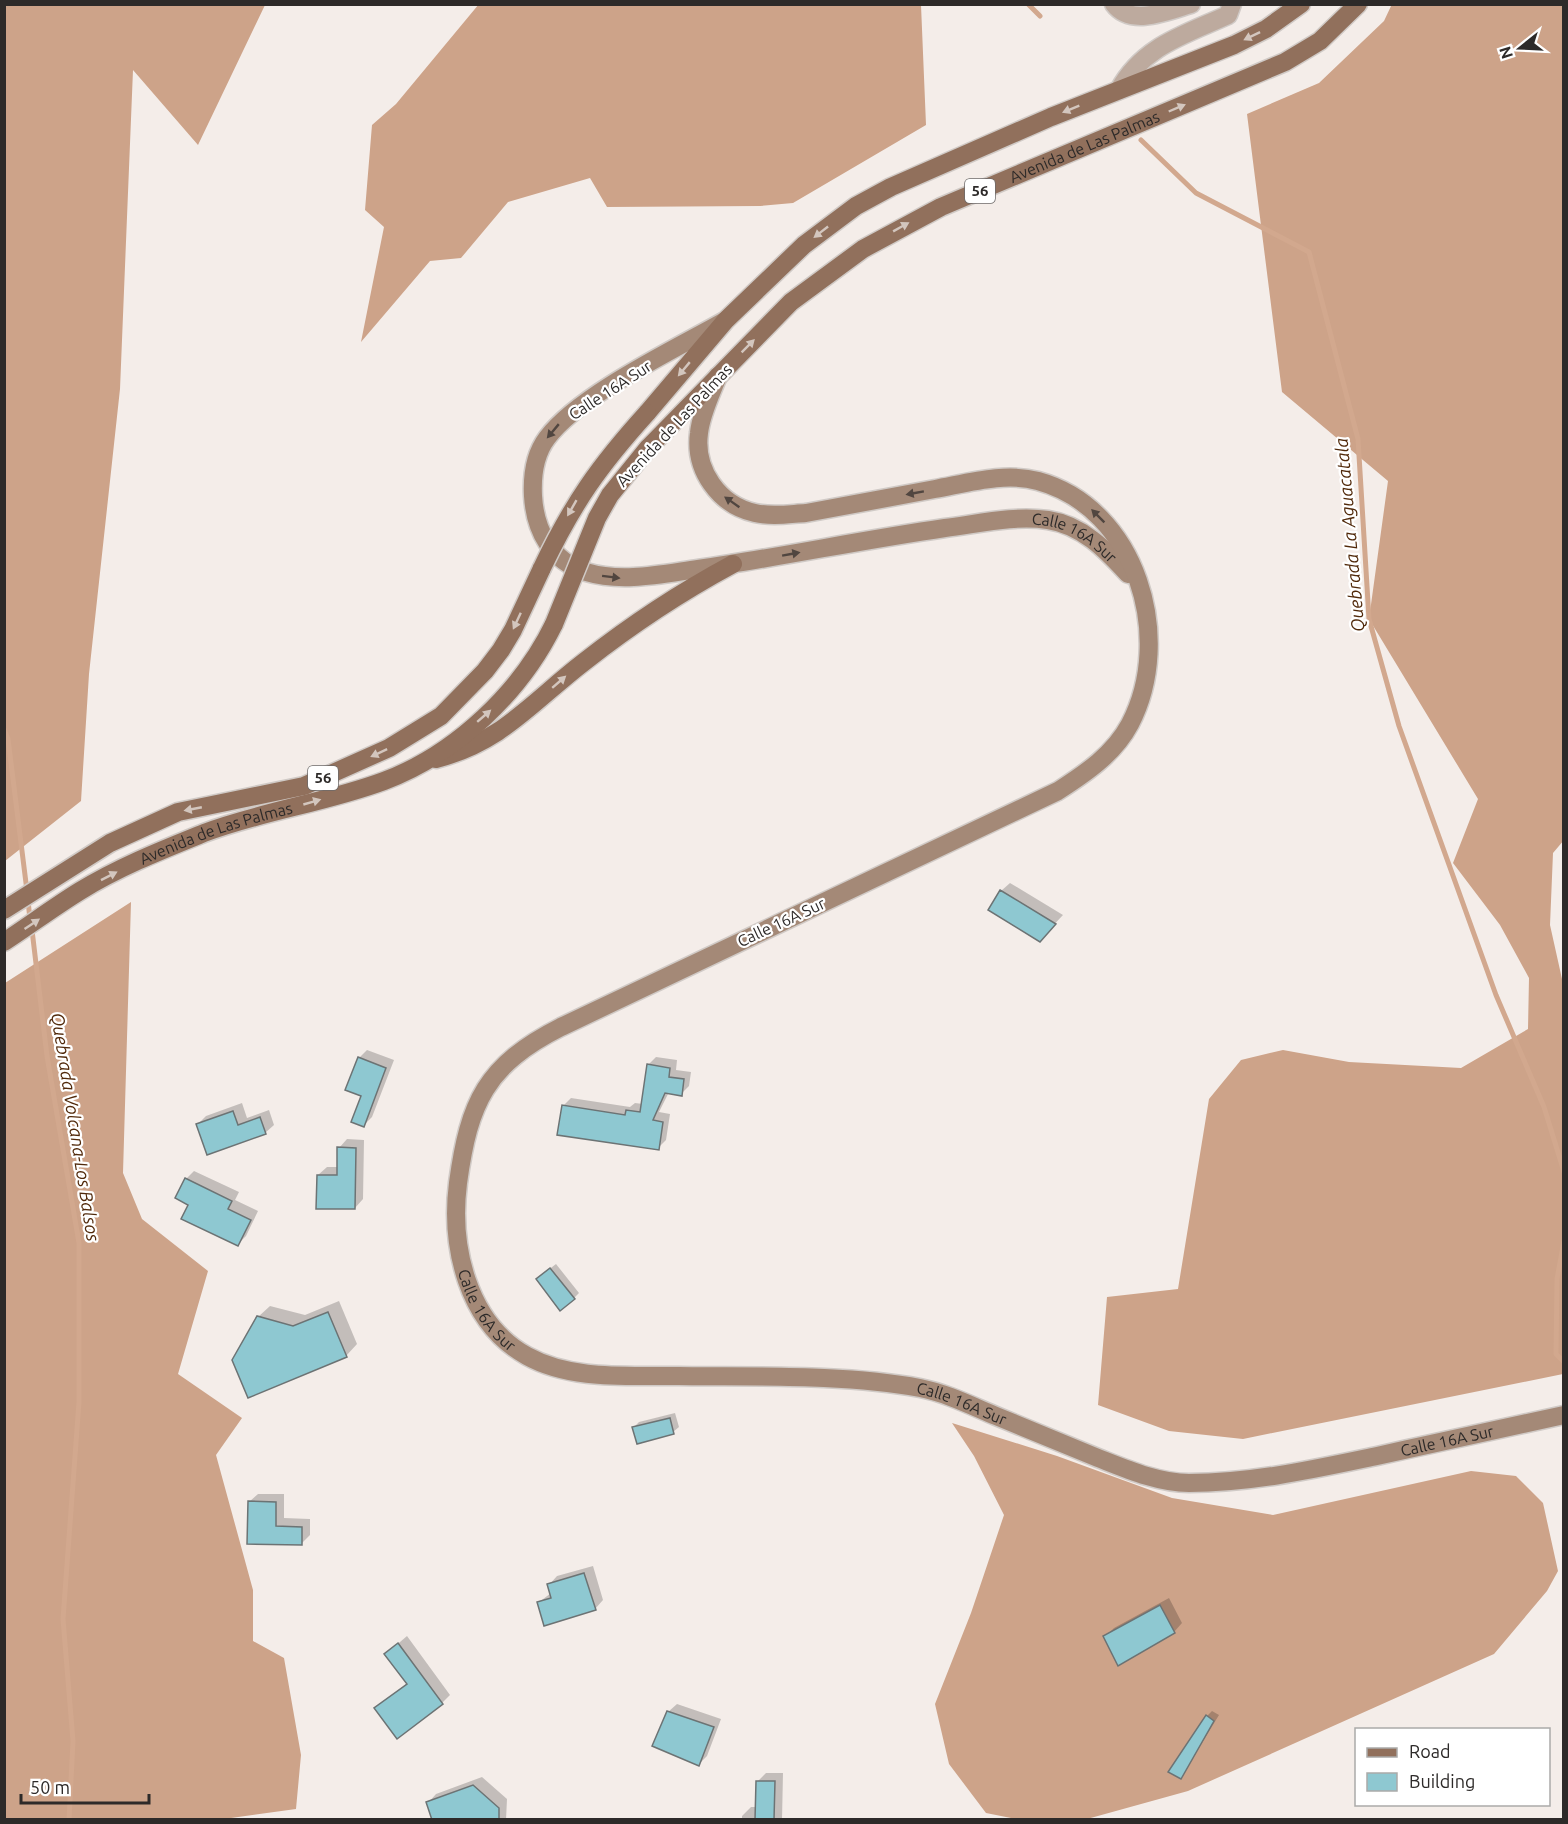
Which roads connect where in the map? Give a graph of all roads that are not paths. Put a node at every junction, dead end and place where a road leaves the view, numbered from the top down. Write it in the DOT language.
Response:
graph roads {
  1 [pos="1114,4"];
  2 [pos="1191,4"];
  3 [pos="1232,4"];
  4 [pos="1301,4"];
  5 [pos="1358,4"];
  6 [pos="1166,43"];
  7 [pos="1176,67"];
  8 [pos="1119,90"];
  9 [pos="726,320"];
  10 [pos="718,376"];
  11 [pos="733,564"];
  12 [pos="1138,584"];
  13 [pos="420,763"];
  14 [pos="4,910"];
  15 [pos="4,942"];
  16 [pos="1563,1415"];
  1 -- 2 [label="street"];
  3 -- 6 [label="street"];
  4 -- 7 [label="main road, Avenida de Las Palmas / 56, one-way"];
  10 -- 5 [label="main road, Avenida de Las Palmas / 56, one-way"];
  6 -- 7 [label="street"];
  6 -- 8 [label="street"];
  7 -- 8 [label="main road, Avenida de Las Palmas / 56"];
  8 -- 9 [label="main road, Avenida de Las Palmas / 56, one-way"];
  9 -- 11 [label="main road, Calle 16A Sur, one-way"];
  9 -- 14 [label="main road, Avenida de Las Palmas / 56, one-way, bridge"];
  12 -- 10 [label="main road, Calle 16A Sur, one-way"];
  13 -- 10 [label="main road, Avenida de Las Palmas / 56, one-way, bridge"];
  11 -- 12 [label="main road, Calle 16A Sur, one-way"];
  13 -- 11 [label="main road, one-way"];
  12 -- 16 [label="main road, Calle 16A Sur"];
  15 -- 13 [label="main road, Avenida de Las Palmas / 56, one-way"];
}
